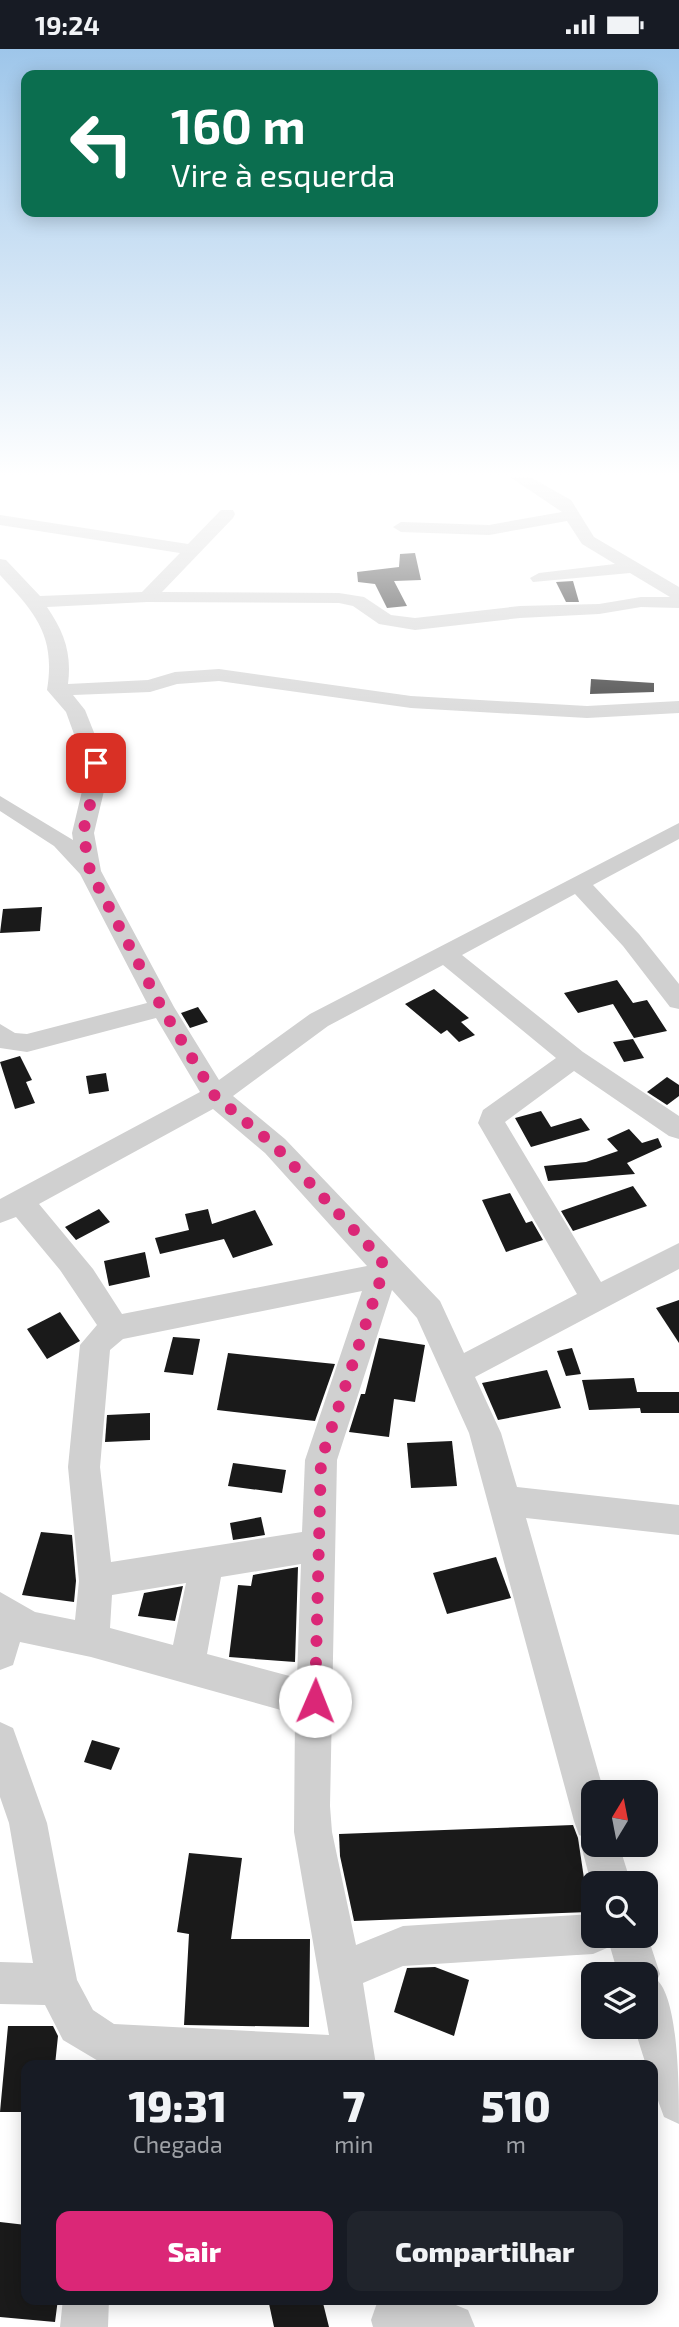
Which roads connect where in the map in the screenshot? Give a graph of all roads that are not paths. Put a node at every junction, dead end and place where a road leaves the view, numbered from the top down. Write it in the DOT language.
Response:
graph roads {
  1 [pos="15,583"];
  2 [pos="161,583"];
  3 [pos="661,583"];
  4 [pos="679,595"];
  5 [pos="147,597"];
  6 [pos="34,602"];
  7 [pos="679,603"];
  8 [pos="57,690"];
  9 [pos="679,707"];
  10 [pos="0,802"];
  11 [pos="679,829"];
  12 [pos="90,871"];
  13 [pos="579,884"];
  14 [pos="446,954"];
  15 [pos="679,1001"];
  16 [pos="162,1008"];
  17 [pos="0,1033"];
  18 [pos="574,1058"];
  19 [pos="215,1096"];
  20 [pos="679,1129"];
  21 [pos="10,1207"];
  22 [pos="679,1255"];
  23 [pos="382,1267"];
  24 [pos="594,1296"];
  25 [pos="114,1328"];
  26 [pos="457,1371"];
  27 [pos="505,1501"];
  28 [pos="679,1520"];
  29 [pos="318,1545"];
  30 [pos="207,1562"];
  31 [pos="96,1581"];
  32 [pos="4,1612"];
  33 [pos="91,1640"];
  34 [pos="0,1653"];
  35 [pos="187,1667"];
  36 [pos="315,1701"];
  37 [pos="0,1741"];
  38 [pos="581,1780"];
  39 [pos="581,1935"];
  40 [pos="341,1972"];
  41 [pos="0,1983"];
  42 [pos="57,1985"];
  43 [pos="658,2035"];
  44 [pos="107,2055"];
  45 [pos="313,2060"];
  46 [pos="354,2060"];
  47 [pos="679,2102"];
  48 [pos="86,2305"];
  49 [pos="393,2318"];
  50 [pos="84,2327"];
  51 [pos="451,2327"];
  1 -- 6 [label="street"];
  2 -- 5 [label="street"];
  3 -- 4 [label="street"];
  5 -- 6 [label="street"];
  5 -- 7 [label="street"];
  6 -- 8 [label="street"];
  8 -- 9 [label="street"];
  8 -- 12 [label="street"];
  10 -- 12 [label="street"];
  11 -- 13 [label="street"];
  12 -- 16 [label="street"];
  13 -- 14 [label="street"];
  13 -- 15 [label="street"];
  14 -- 18 [label="street"];
  14 -- 19 [label="street"];
  16 -- 17 [label="street"];
  16 -- 19 [label="street"];
  18 -- 20 [label="street"];
  18 -- 24 [label="street"];
  19 -- 21 [label="street"];
  19 -- 23 [label="street"];
  21 -- 25 [label="street"];
  22 -- 24 [label="street"];
  23 -- 25 [label="street"];
  23 -- 26 [label="street"];
  23 -- 29 [label="street"];
  24 -- 26 [label="street"];
  25 -- 31 [label="street"];
  26 -- 27 [label="street"];
  27 -- 28 [label="street"];
  27 -- 38 [label="street"];
  29 -- 30 [label="street"];
  29 -- 36 [label="street"];
  30 -- 31 [label="street"];
  30 -- 35 [label="street"];
  31 -- 33 [label="street"];
  32 -- 33 [label="street"];
  32 -- 34 [label="street"];
  33 -- 35 [label="street"];
  35 -- 36 [label="street"];
  36 -- 40 [label="street"];
  37 -- 42 [label="street"];
  39 -- 40 [label="street"];
  40 -- 46 [label="street"];
  41 -- 42 [label="street"];
  42 -- 44 [label="street"];
  43 -- 47 [label="street"];
  44 -- 45 [label="street"];
  48 -- 50 [label="street"];
  49 -- 51 [label="street"];
}
